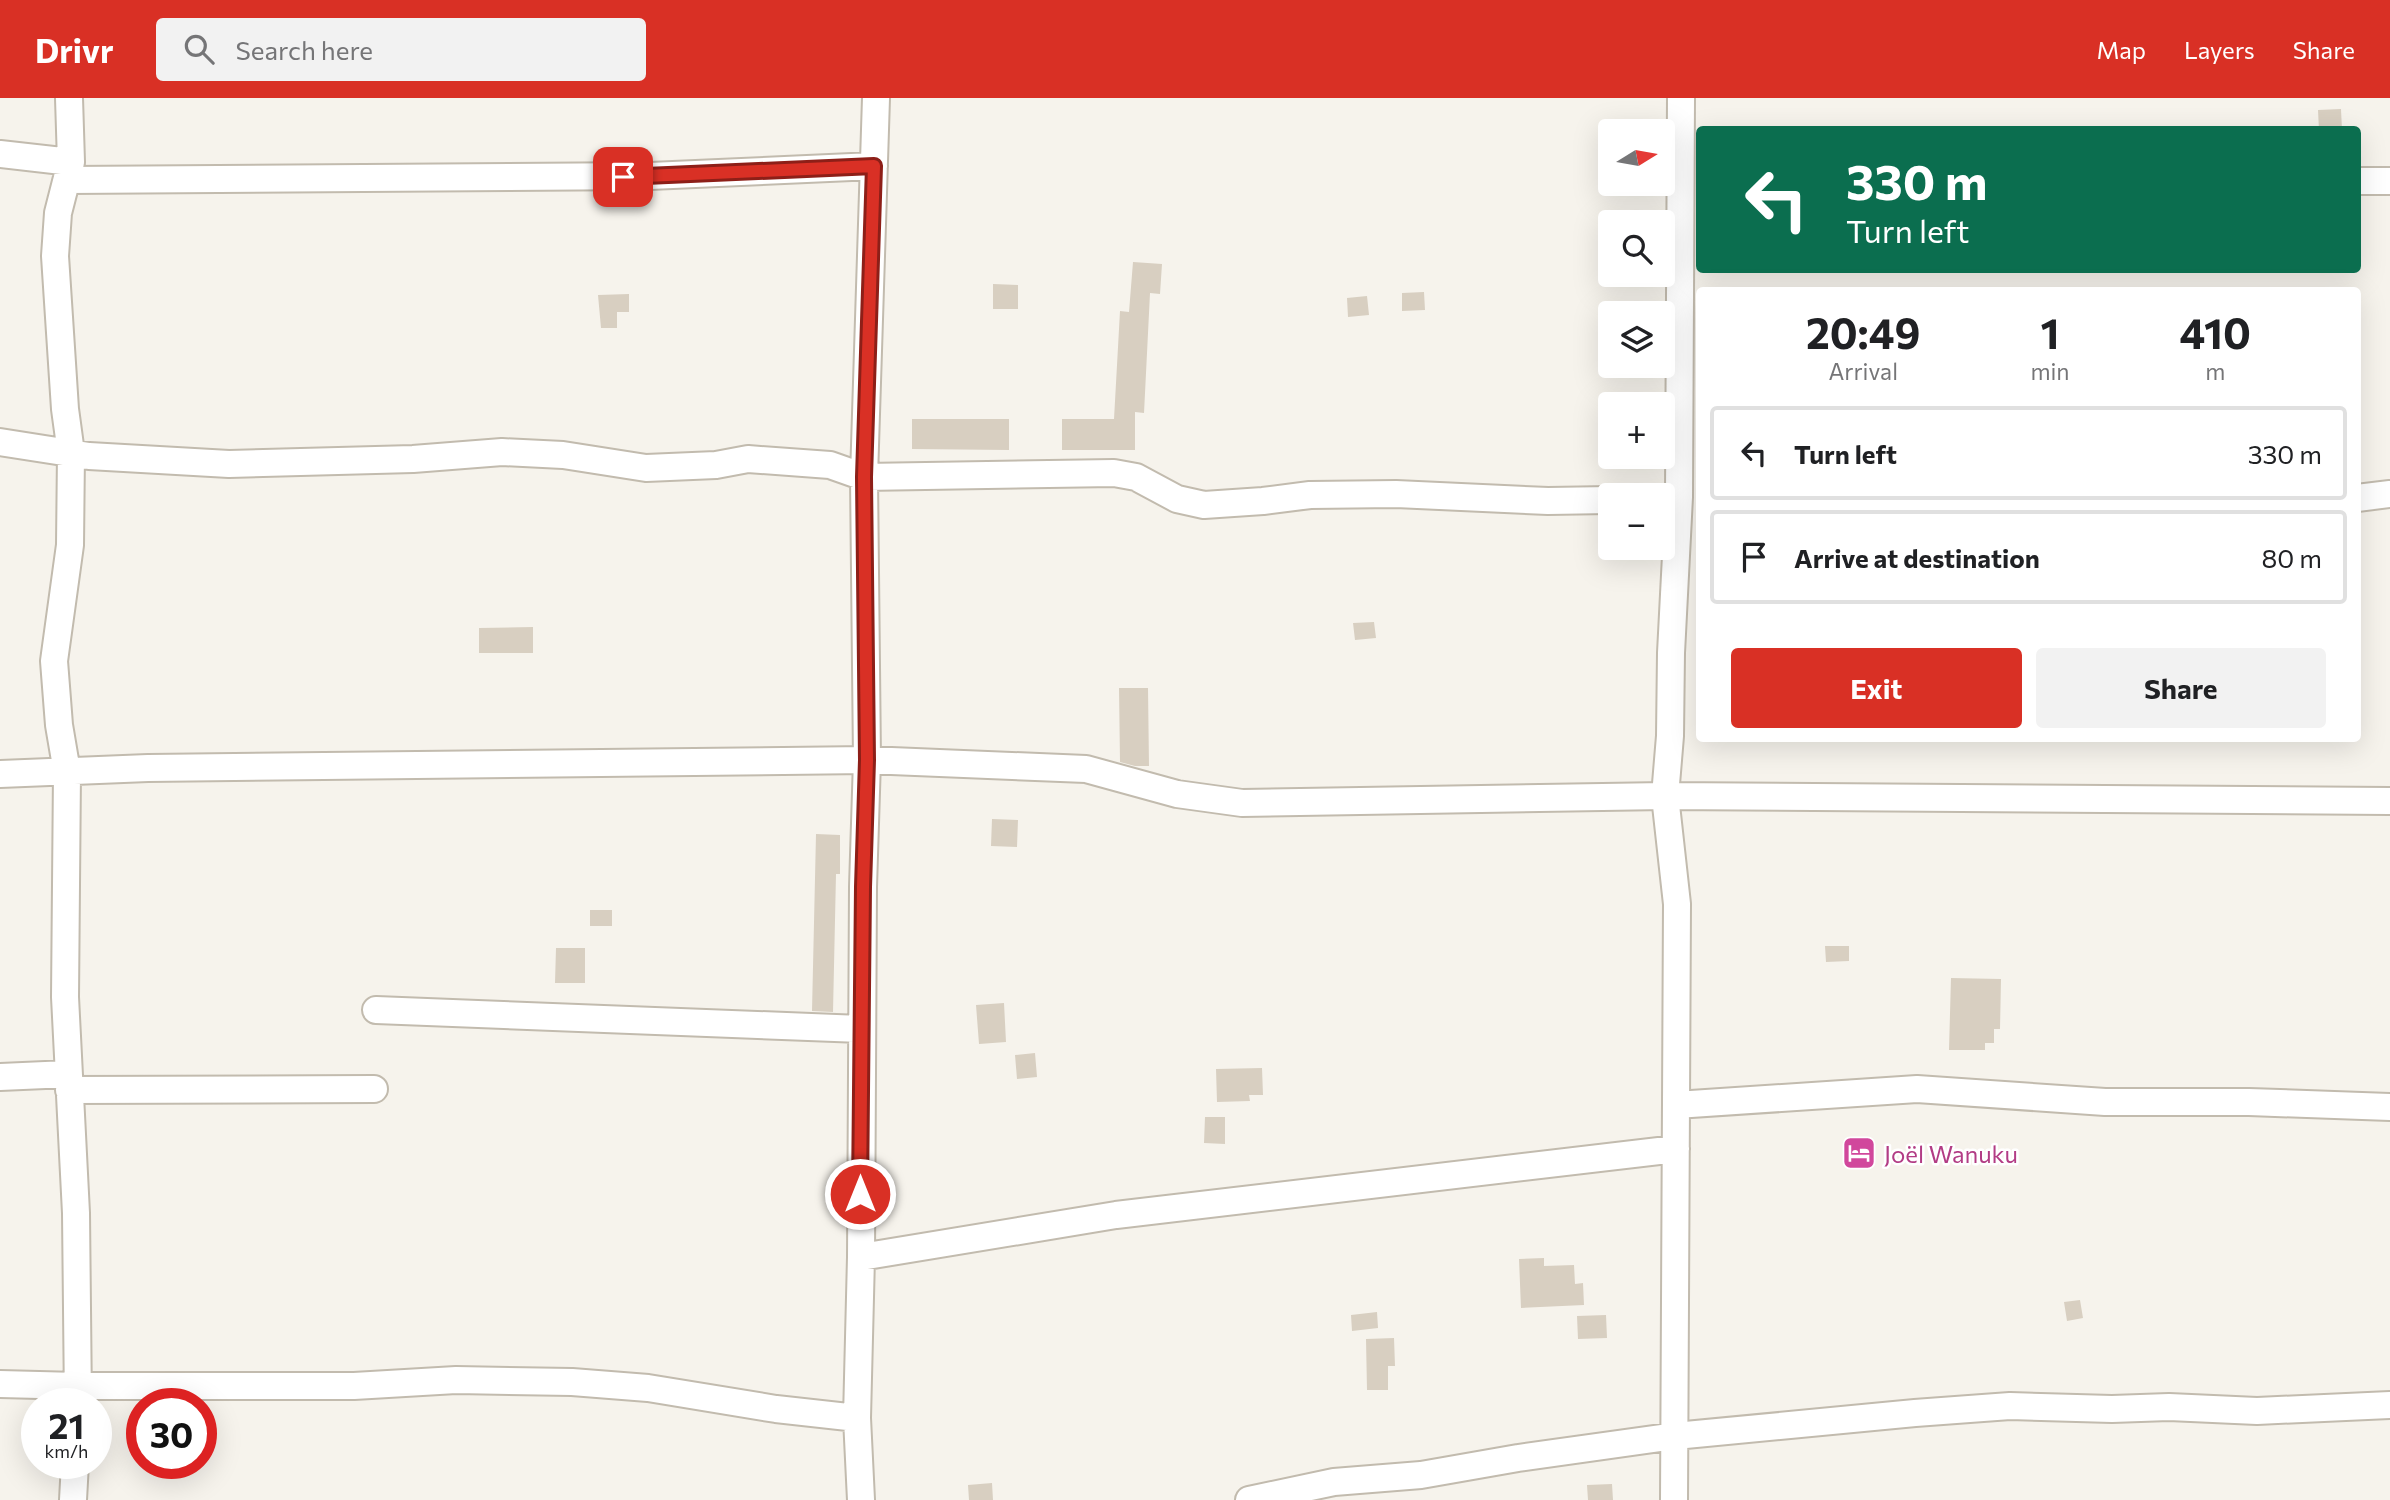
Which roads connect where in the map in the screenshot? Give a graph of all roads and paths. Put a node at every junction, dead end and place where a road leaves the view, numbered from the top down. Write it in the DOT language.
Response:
graph roads {
  1 [pos="69,98"];
  2 [pos="876,98"];
  3 [pos="1681,98"];
  4 [pos="0,154"];
  5 [pos="874,166"];
  6 [pos="69,171"];
  7 [pos="2361,181"];
  8 [pos="2390,181"];
  9 [pos="1690,199"];
  10 [pos="0,442"];
  11 [pos="71,453"];
  12 [pos="864,477"];
  13 [pos="2390,494"];
  14 [pos="1680,497"];
  15 [pos="2361,498"];
  16 [pos="1598,500"];
  17 [pos="867,760"];
  18 [pos="67,772"];
  19 [pos="0,774"];
  20 [pos="1665,796"];
  21 [pos="2390,801"];
  22 [pos="376,1010"];
  23 [pos="861,1029"];
  24 [pos="0,1077"];
  25 [pos="69,1082"];
  26 [pos="374,1089"];
  27 [pos="1676,1105"];
  28 [pos="2390,1107"];
  29 [pos="1676,1149"];
  30 [pos="861,1257"];
  31 [pos="0,1384"];
  32 [pos="28,1388"];
  33 [pos="78,1388"];
  34 [pos="112,1394"];
  35 [pos="2390,1405"];
  36 [pos="858,1418"];
  37 [pos="1675,1436"];
  38 [pos="74,1479"];
  39 [pos="73,1500"];
  40 [pos="861,1500"];
  41 [pos="1249,1500"];
  42 [pos="1675,1500"];
  1 -- 6 [label="street"];
  2 -- 5 [label="street"];
  3 -- 9 [label="street"];
  4 -- 6 [label="street"];
  5 -- 6 [label="street"];
  5 -- 12 [label="street"];
  6 -- 11 [label="street"];
  7 -- 8 [label="street"];
  9 -- 14 [label="street"];
  10 -- 11 [label="street"];
  11 -- 12 [label="street"];
  11 -- 18 [label="street"];
  12 -- 16 [label="street"];
  12 -- 17 [label="street"];
  13 -- 15 [label="street"];
  14 -- 20 [label="street"];
  17 -- 18 [label="street"];
  17 -- 20 [label="street"];
  17 -- 23 [label="street"];
  18 -- 19 [label="street"];
  18 -- 25 [label="street"];
  20 -- 21 [label="street"];
  20 -- 27 [label="street"];
  22 -- 23 [label="street"];
  23 -- 30 [label="street"];
  24 -- 25 [label="street"];
  25 -- 26 [label="street"];
  25 -- 33 [label="street"];
  27 -- 28 [label="street"];
  27 -- 29 [label="street"];
  29 -- 30 [label="street"];
  29 -- 37 [label="street"];
  30 -- 36 [label="street"];
  31 -- 32 [label="street"];
  34 -- 36 [label="street"];
  35 -- 37 [label="street"];
  36 -- 40 [label="street"];
  37 -- 41 [label="street"];
  37 -- 42 [label="street"];
  38 -- 39 [label="street"];
}
